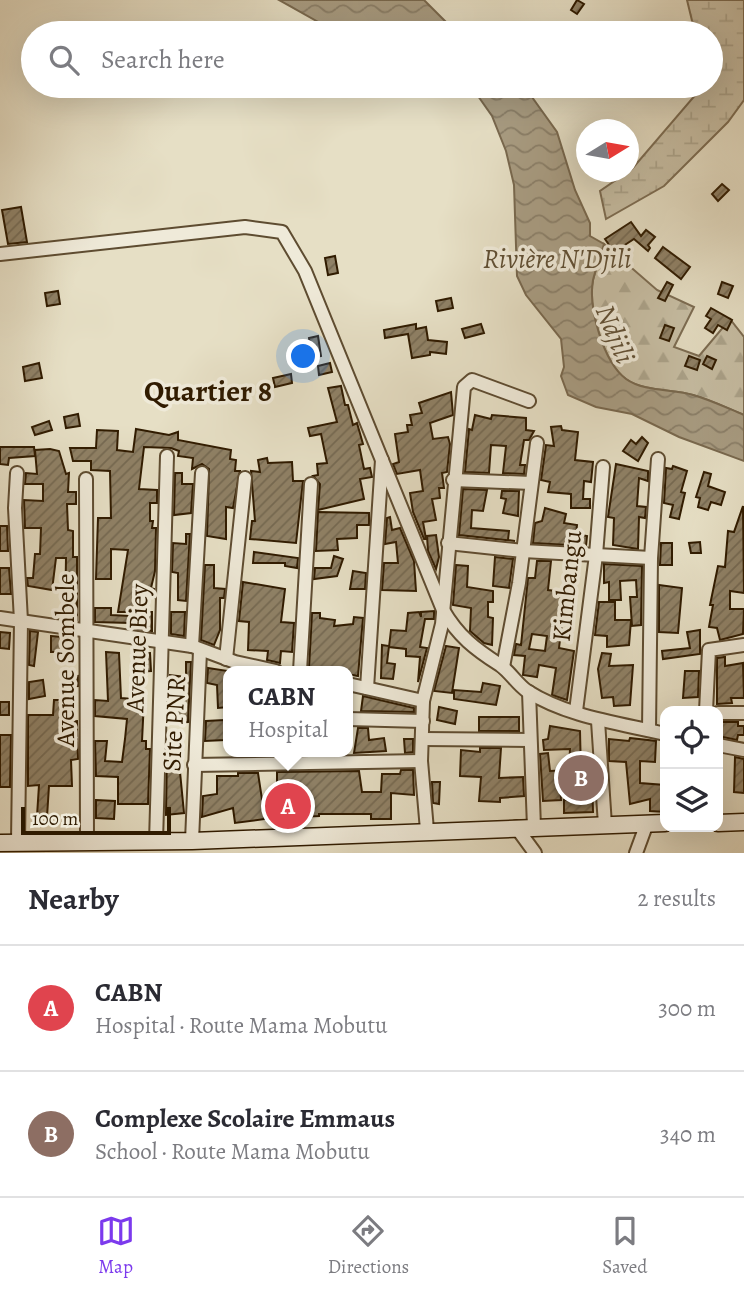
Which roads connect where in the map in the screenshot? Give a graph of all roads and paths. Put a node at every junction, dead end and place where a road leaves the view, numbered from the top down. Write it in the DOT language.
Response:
graph roads {
  1 [pos="0,254"];
  2 [pos="529,401"];
  3 [pos="537,443"];
  4 [pos="167,456"];
  5 [pos="382,456"];
  6 [pos="658,459"];
  7 [pos="603,467"];
  8 [pos="17,473"];
  9 [pos="202,473"];
  10 [pos="244,478"];
  11 [pos="86,479"];
  12 [pos="453,480"];
  13 [pos="531,483"];
  14 [pos="311,484"];
  15 [pos="448,543"];
  16 [pos="523,551"];
  17 [pos="596,555"];
  18 [pos="651,558"];
  19 [pos="443,610"];
  20 [pos="0,618"];
  21 [pos="21,621"];
  22 [pos="88,630"];
  23 [pos="159,644"];
  24 [pos="744,645"];
  25 [pos="196,649"];
  26 [pos="232,664"];
  27 [pos="300,666"];
  28 [pos="503,667"];
  29 [pos="353,685"];
  30 [pos="367,688"];
  31 [pos="529,692"];
  32 [pos="423,701"];
  33 [pos="706,706"];
  34 [pos="576,710"];
  35 [pos="723,713"];
  36 [pos="744,713"];
  37 [pos="353,719"];
  38 [pos="598,720"];
  39 [pos="423,721"];
  40 [pos="649,730"];
  41 [pos="660,733"];
  42 [pos="423,739"];
  43 [pos="530,740"];
  44 [pos="723,746"];
  45 [pos="744,750"];
  46 [pos="421,761"];
  47 [pos="194,765"];
  48 [pos="723,822"];
  49 [pos="744,822"];
  50 [pos="647,823"];
  51 [pos="660,823"];
  52 [pos="605,825"];
  53 [pos="516,827"];
  54 [pos="534,827"];
  55 [pos="426,830"];
  56 [pos="192,841"];
  57 [pos="18,842"];
  58 [pos="156,842"];
  59 [pos="0,843"];
  60 [pos="94,845"];
  61 [pos="535,853"];
  62 [pos="636,853"];
  1 -- 5 [label="street"];
  2 -- 12 [label="street"];
  3 -- 13 [label="street"];
  4 -- 23 [label="street, Avenue Biey"];
  5 -- 19 [label="street"];
  5 -- 30 [label="street"];
  6 -- 18 [label="street"];
  7 -- 17 [label="street, Kimbangu"];
  8 -- 21 [label="street"];
  9 -- 25 [label="street, Site PNR"];
  10 -- 26 [label="street"];
  11 -- 22 [label="street, Avenue Sombele"];
  12 -- 13 [label="street"];
  12 -- 15 [label="street"];
  13 -- 16 [label="street"];
  14 -- 27 [label="street"];
  15 -- 16 [label="street"];
  15 -- 19 [label="street"];
  16 -- 17 [label="street"];
  16 -- 28 [label="street"];
  17 -- 18 [label="street"];
  17 -- 34 [label="street, Kimbangu"];
  18 -- 40 [label="street"];
  19 -- 28 [label="street"];
  19 -- 32 [label="street"];
  20 -- 21 [label="street"];
  21 -- 22 [label="street"];
  21 -- 57 [label="street"];
  22 -- 23 [label="street"];
  22 -- 60 [label="street, Avenue Sombele"];
  23 -- 25 [label="street"];
  23 -- 58 [label="street, Avenue Biey"];
  24 -- 33 [label="street"];
  25 -- 26 [label="street"];
  25 -- 47 [label="street, Site PNR"];
  28 -- 31 [label="street"];
  29 -- 30 [label="street"];
  30 -- 32 [label="street"];
  31 -- 34 [label="street"];
  31 -- 43 [label="street"];
  32 -- 39 [label="street"];
  34 -- 38 [label="street"];
  35 -- 36 [label="street"];
  37 -- 39 [label="street"];
  38 -- 40 [label="street"];
  38 -- 52 [label="street"];
  39 -- 42 [label="street"];
  40 -- 41 [label="street"];
  42 -- 43 [label="street"];
  42 -- 46 [label="street"];
  43 -- 54 [label="street"];
  44 -- 45 [label="street"];
  46 -- 47 [label="street"];
  46 -- 55 [label="street"];
  47 -- 56 [label="street, Site PNR"];
  48 -- 49 [label="street"];
  50 -- 51 [label="street"];
  50 -- 52 [label="street"];
  50 -- 62 [label="street"];
  52 -- 54 [label="street"];
  53 -- 54 [label="street"];
  53 -- 55 [label="street"];
  53 -- 61 [label="street"];
  55 -- 56 [label="street"];
  56 -- 58 [label="street"];
  57 -- 59 [label="street"];
  57 -- 60 [label="street"];
  58 -- 60 [label="street"];
}
